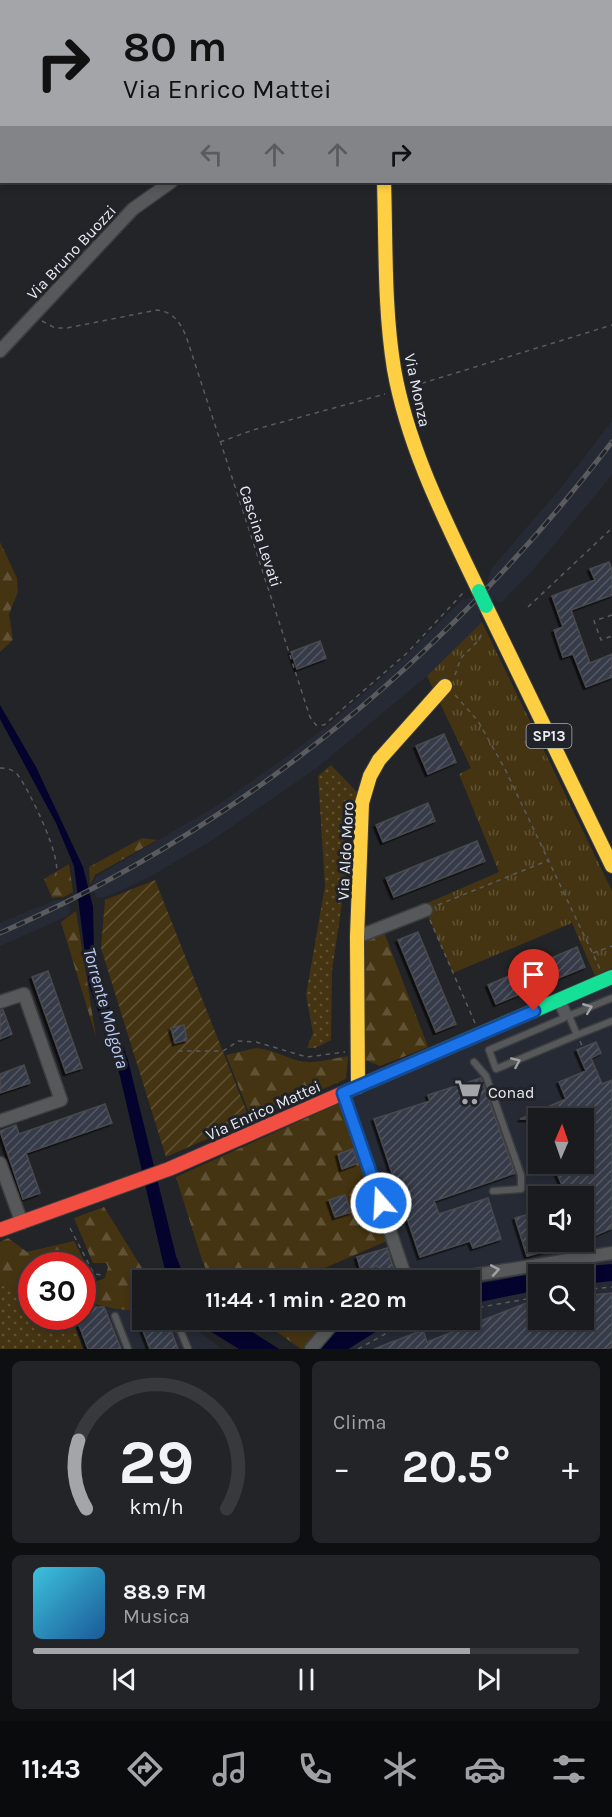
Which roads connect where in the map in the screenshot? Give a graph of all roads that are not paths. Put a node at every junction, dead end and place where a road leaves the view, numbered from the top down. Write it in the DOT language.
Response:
graph roads {
  1 [pos="170,183"];
  2 [pos="384,183"];
  3 [pos="0,351"];
  4 [pos="445,686"];
  5 [pos="612,866"];
  6 [pos="426,910"];
  7 [pos="357,937"];
  8 [pos="608,979"];
  9 [pos="612,998"];
  10 [pos="559,1000"];
  11 [pos="0,1002"];
  12 [pos="567,1017"];
  13 [pos="612,1021"];
  14 [pos="577,1035"];
  15 [pos="474,1062"];
  16 [pos="358,1087"];
  17 [pos="343,1093"];
  18 [pos="0,1121"];
  19 [pos="0,1163"];
  20 [pos="493,1191"];
  21 [pos="22,1222"];
  22 [pos="0,1230"];
  23 [pos="612,1253"];
  24 [pos="403,1270"];
  25 [pos="480,1274"];
  26 [pos="115,1316"];
  27 [pos="180,1330"];
  28 [pos="327,1330"];
  29 [pos="128,1349"];
  30 [pos="188,1349"];
  31 [pos="311,1349"];
  1 -- 3 [label="street, Via Bruno Buozzi"];
  2 -- 5 [label="street, Via Monza / SP13, bridge"];
  4 -- 7 [label="street, Via Aldo Moro"];
  6 -- 7 [label="street"];
  7 -- 16 [label="street, Via Aldo Moro"];
  8 -- 10 [label="street, Via Enrico Mattei"];
  12 -- 9 [label="lane, one-way"];
  10 -- 12 [label="lane"];
  10 -- 16 [label="street, Via Enrico Mattei"];
  11 -- 18 [label="street"];
  12 -- 14 [label="lane"];
  12 -- 14 [label="lane, one-way"];
  13 -- 14 [label="lane"];
  15 -- 20 [label="lane"];
  16 -- 17 [label="street, Via Enrico Mattei"];
  17 -- 21 [label="street, Via Enrico Mattei"];
  17 -- 24 [label="street"];
  19 -- 21 [label="street"];
  21 -- 22 [label="street, Via Enrico Mattei"];
  25 -- 23 [label="street, one-way"];
  26 -- 29 [label="lane"];
  27 -- 30 [label="lane"];
  28 -- 31 [label="street"];
}
